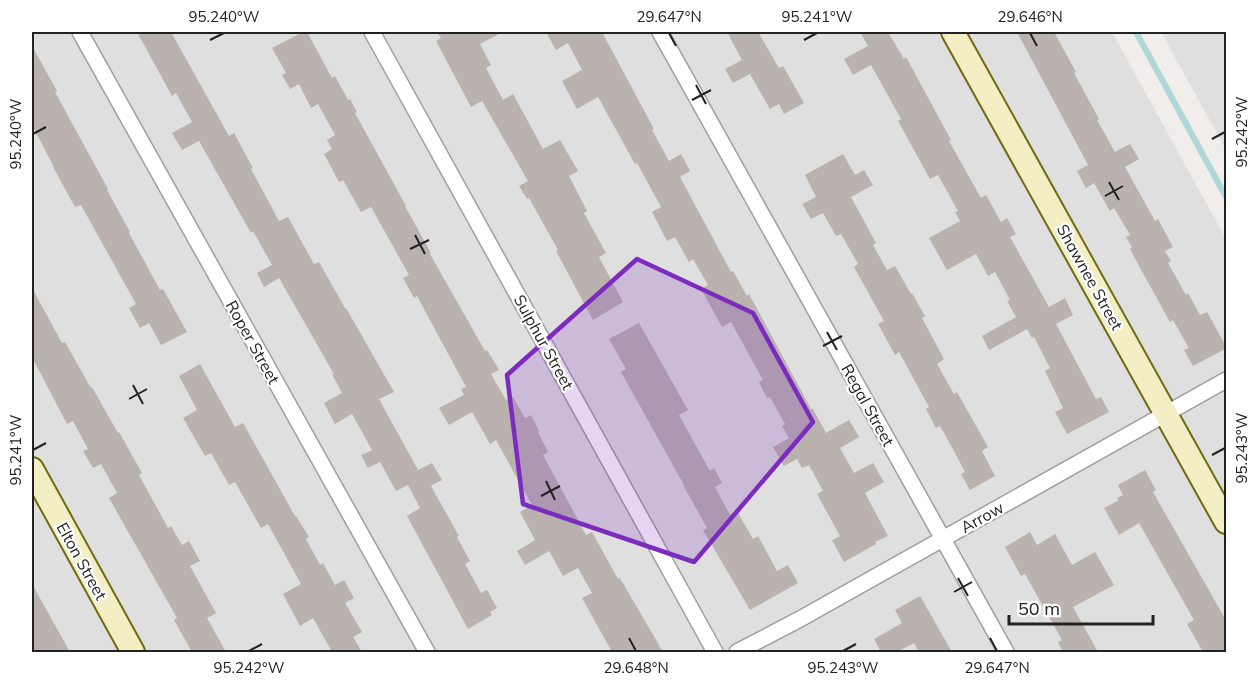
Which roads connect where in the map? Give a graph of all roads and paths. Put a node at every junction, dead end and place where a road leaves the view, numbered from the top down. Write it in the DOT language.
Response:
graph roads {
  1 [pos="80,32"];
  2 [pos="372,32"];
  3 [pos="660,32"];
  4 [pos="953,32"];
  5 [pos="1227,380"];
  6 [pos="1166,413"];
  7 [pos="32,469"];
  8 [pos="1227,522"];
  9 [pos="943,539"];
  10 [pos="134,652"];
  11 [pos="427,652"];
  12 [pos="715,652"];
  13 [pos="737,652"];
  14 [pos="1006,652"];
  1 -- 11 [label="street, Roper Street"];
  2 -- 12 [label="street, Sulphur Street"];
  3 -- 9 [label="street, Regal Street"];
  4 -- 6 [label="street, Shawnee Street"];
  5 -- 6 [label="street, Arrow"];
  6 -- 8 [label="street, Shawnee Street"];
  6 -- 9 [label="street, Arrow"];
  7 -- 10 [label="street, Elton Street"];
  9 -- 13 [label="street, Arrow"];
  9 -- 14 [label="street, Regal Street"];
}
